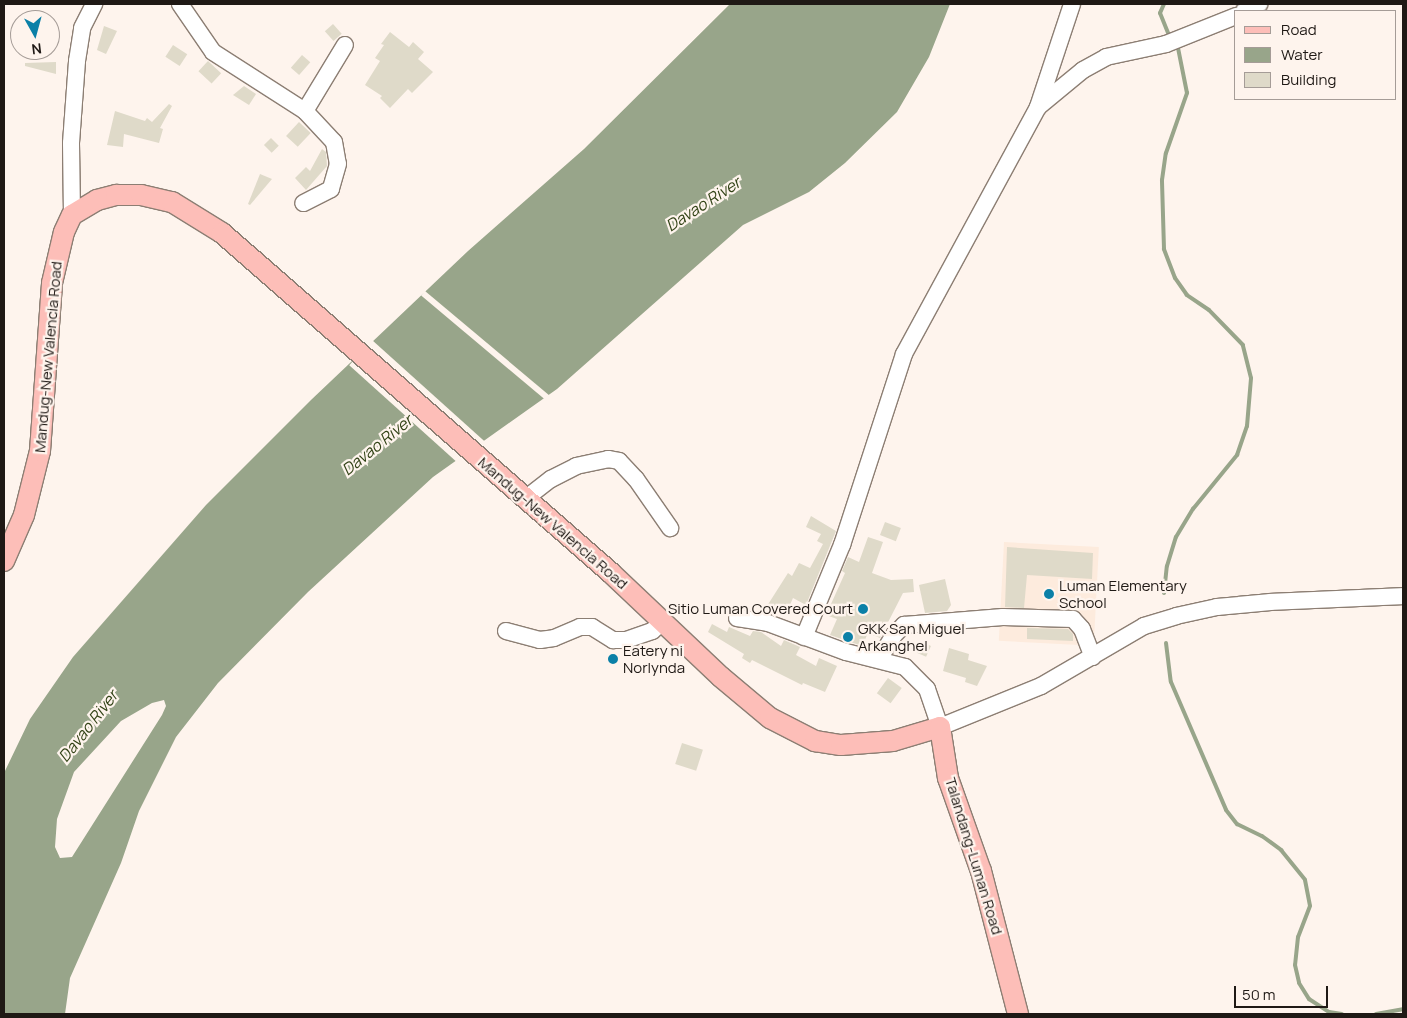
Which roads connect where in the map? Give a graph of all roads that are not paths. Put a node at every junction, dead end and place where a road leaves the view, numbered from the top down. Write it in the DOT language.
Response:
graph roads {
  1 [pos="94,4"];
  2 [pos="180,4"];
  3 [pos="1072,4"];
  4 [pos="1259,4"];
  5 [pos="1246,10"];
  6 [pos="1234,17"];
  7 [pos="344,45"];
  8 [pos="1038,107"];
  9 [pos="305,110"];
  10 [pos="303,203"];
  11 [pos="72,215"];
  12 [pos="525,499"];
  13 [pos="670,528"];
  14 [pos="4,561"];
  15 [pos="1403,596"];
  16 [pos="737,618"];
  17 [pos="663,622"];
  18 [pos="506,631"];
  19 [pos="804,637"];
  20 [pos="1094,657"];
  21 [pos="880,658"];
  22 [pos="940,727"];
  23 [pos="1018,1014"];
  1 -- 11 [label="street"];
  2 -- 9 [label="street"];
  3 -- 8 [label="street"];
  4 -- 5 [label="street"];
  6 -- 8 [label="street"];
  7 -- 9 [label="street"];
  8 -- 19 [label="street"];
  9 -- 10 [label="street"];
  11 -- 12 [label="main road, Mandug-New Valencia Road"];
  11 -- 14 [label="main road, Mandug-New Valencia Road"];
  12 -- 13 [label="street"];
  12 -- 17 [label="main road, Mandug-New Valencia Road"];
  15 -- 20 [label="street, Mandug-New Valencia Road"];
  16 -- 19 [label="street"];
  17 -- 18 [label="street"];
  17 -- 22 [label="main road, Mandug-New Valencia Road"];
  19 -- 21 [label="street"];
  20 -- 21 [label="street"];
  20 -- 22 [label="street, Mandug-New Valencia Road"];
  21 -- 22 [label="street"];
  22 -- 23 [label="main road, Talandang-Luman Road"];
}
